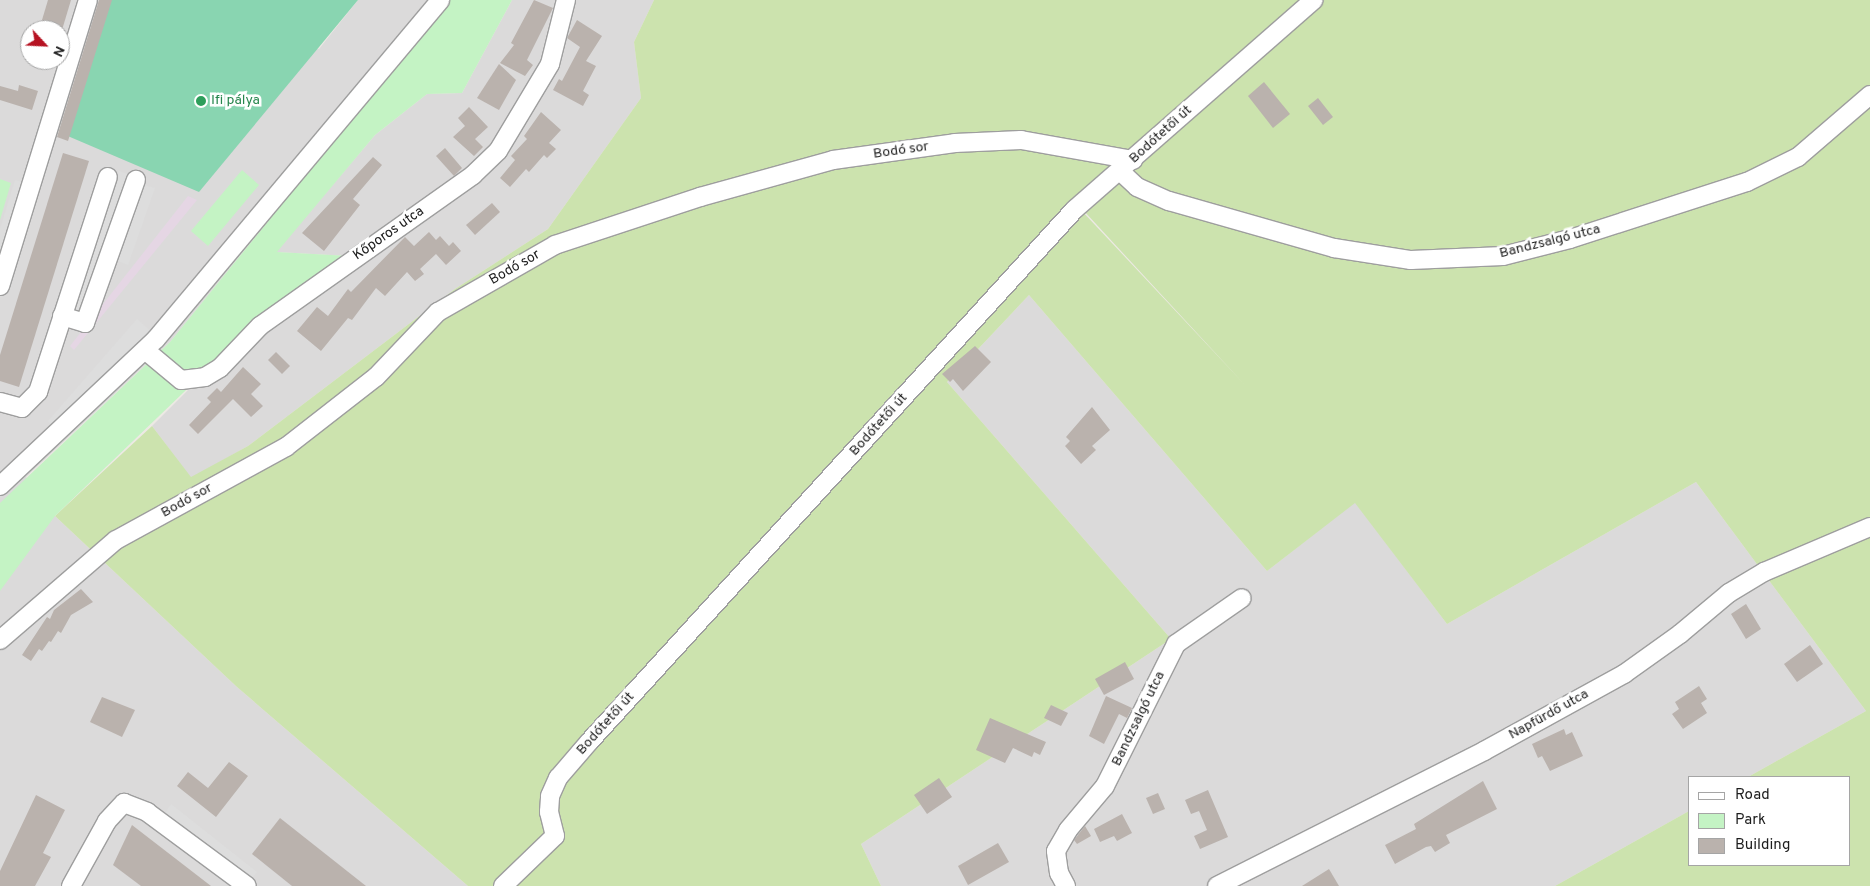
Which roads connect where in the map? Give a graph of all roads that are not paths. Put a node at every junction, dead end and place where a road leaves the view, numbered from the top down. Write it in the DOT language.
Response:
graph roads {
  1 [pos="88,0"];
  2 [pos="440,0"];
  3 [pos="566,0"];
  4 [pos="1314,0"];
  5 [pos="1870,95"];
  6 [pos="1127,166"];
  7 [pos="108,177"];
  8 [pos="136,180"];
  9 [pos="0,286"];
  10 [pos="62,316"];
  11 [pos="145,350"];
  12 [pos="0,402"];
  13 [pos="0,486"];
  14 [pos="1870,527"];
  15 [pos="1242,598"];
  16 [pos="0,640"];
  17 [pos="71,886"];
  18 [pos="247,886"];
  19 [pos="503,886"];
  20 [pos="1066,886"];
  21 [pos="1217,886"];
  1 -- 9 [label="street"];
  2 -- 11 [label="street"];
  3 -- 11 [label="street, Kőporos utca"];
  4 -- 6 [label="street, Bodótetői út"];
  5 -- 6 [label="street, Bandzsalgó utca"];
  6 -- 16 [label="street, Bodó sor"];
  6 -- 19 [label="street, Bodótetői út"];
  7 -- 10 [label="street"];
  8 -- 10 [label="street"];
  10 -- 12 [label="street"];
  11 -- 13 [label="street"];
  14 -- 21 [label="street, Napfürdő utca"];
  15 -- 20 [label="street, Bandzsalgó utca"];
  17 -- 18 [label="street"];
}
